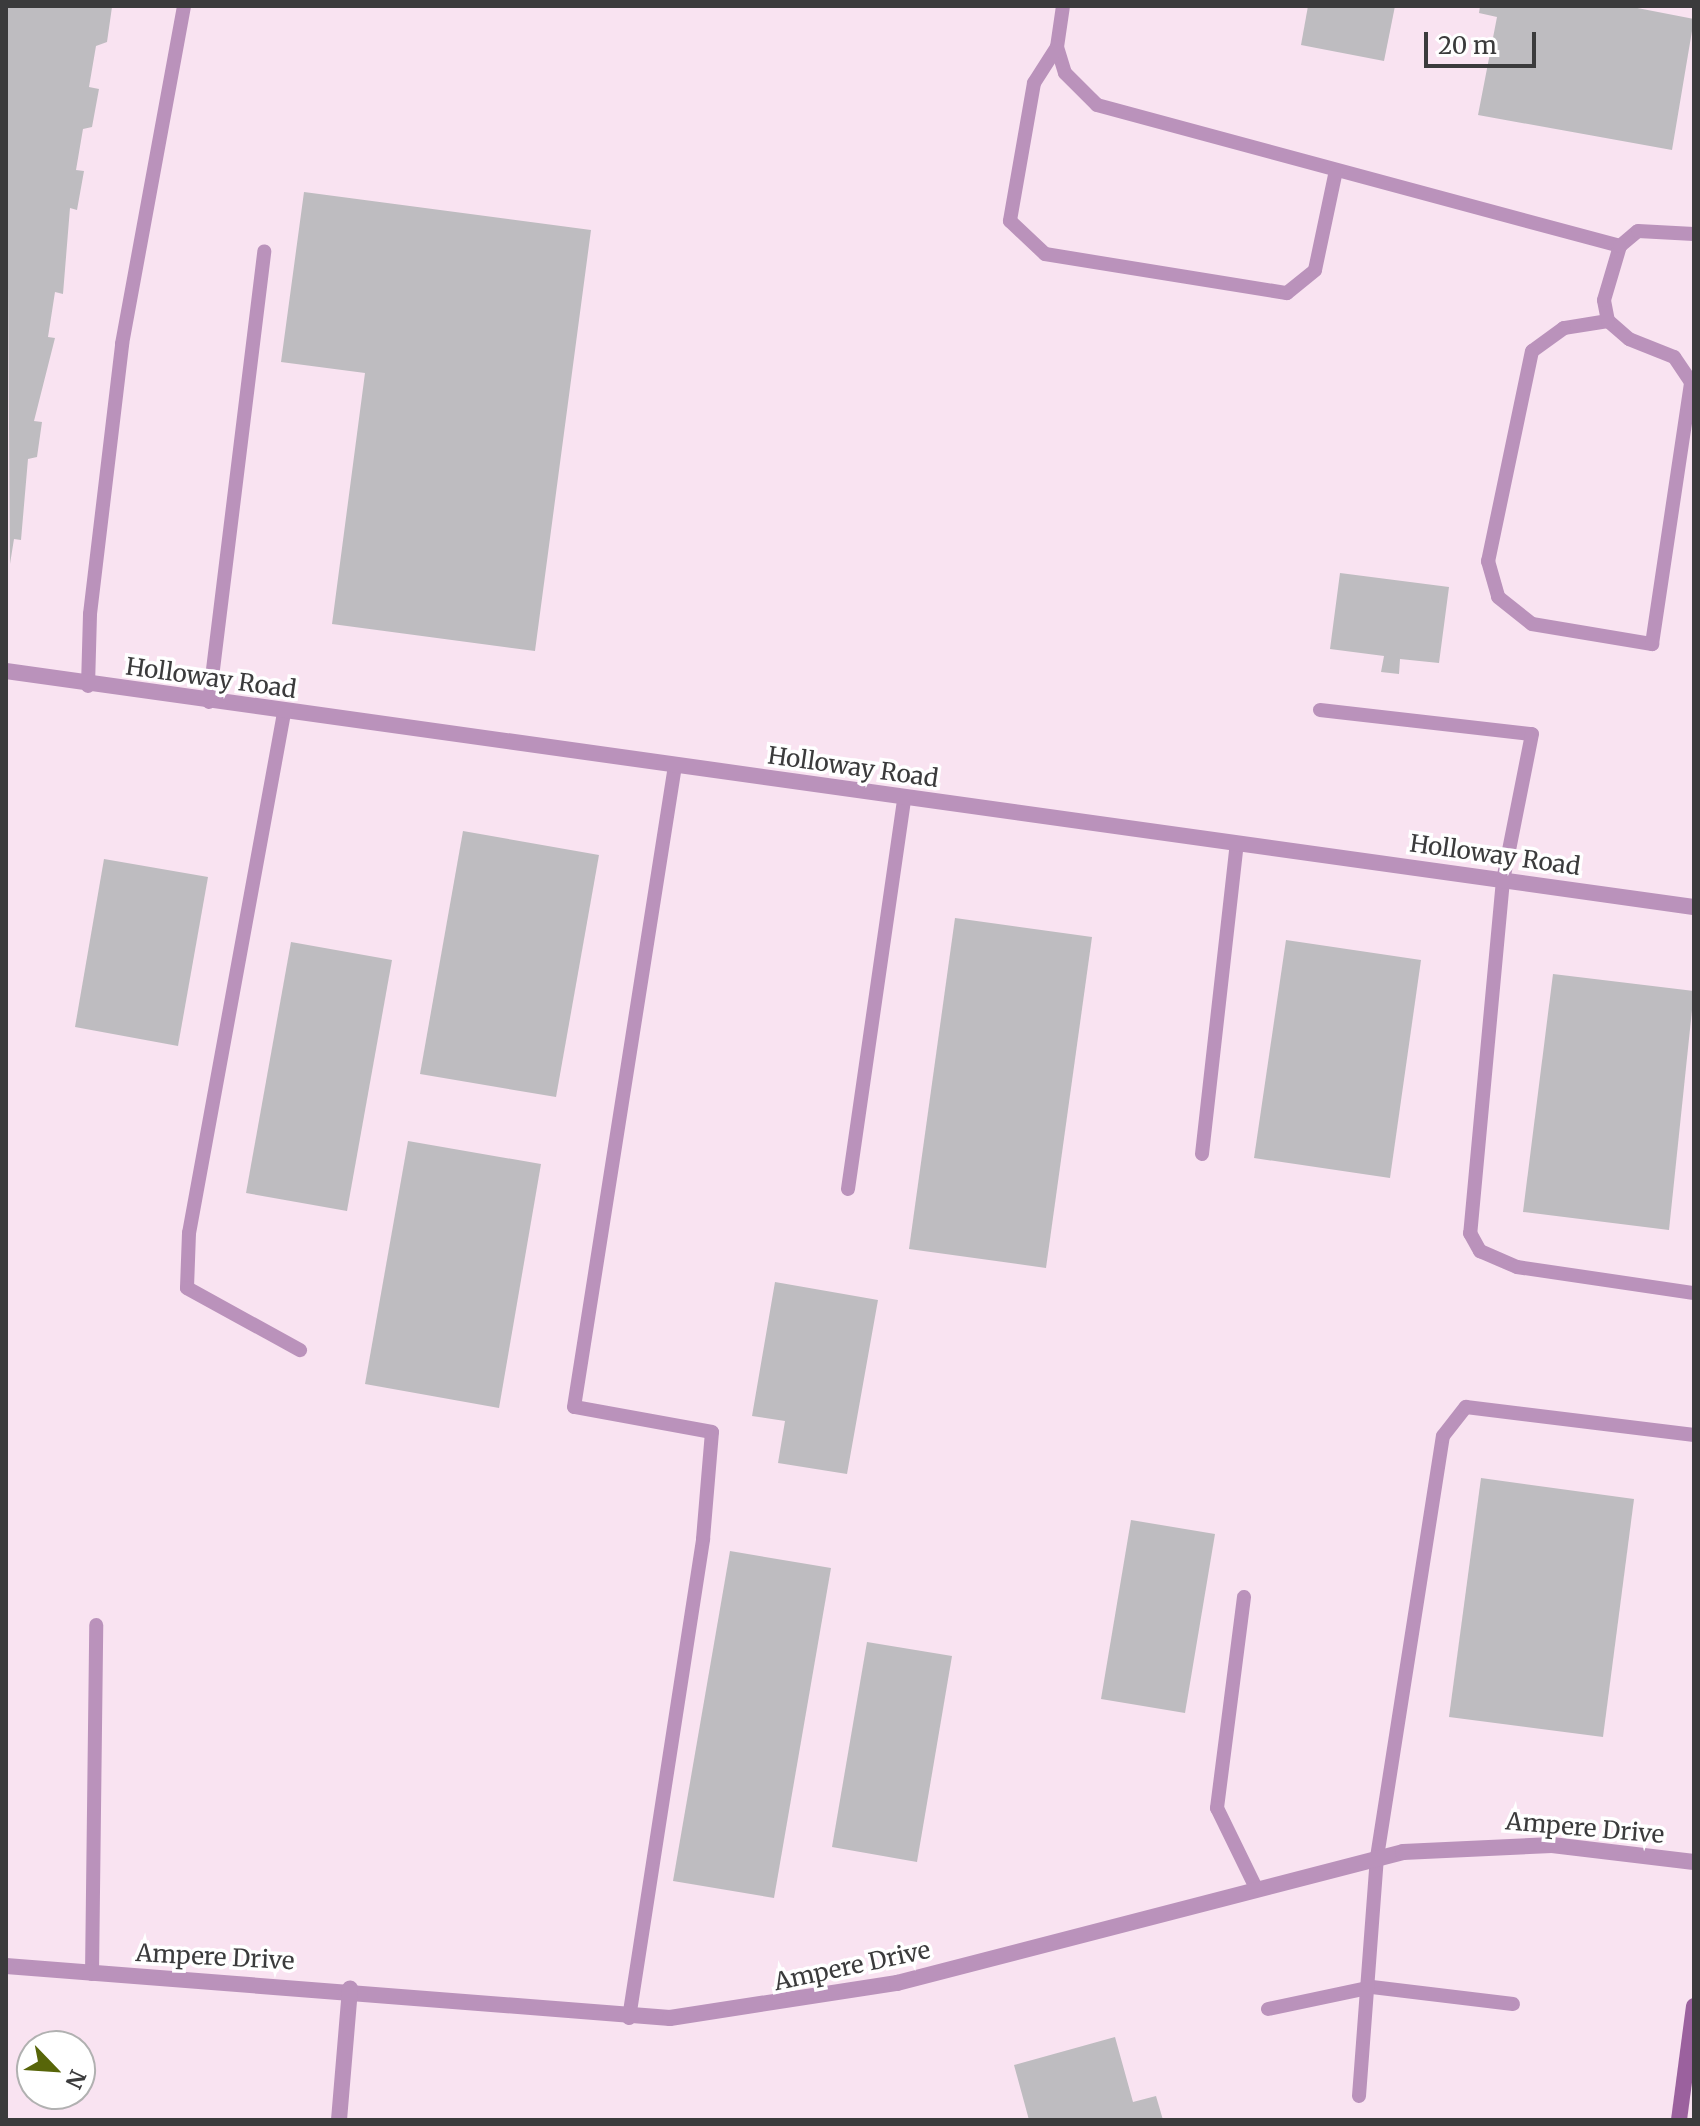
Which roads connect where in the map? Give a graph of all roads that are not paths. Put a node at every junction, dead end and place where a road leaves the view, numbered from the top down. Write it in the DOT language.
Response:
graph roads {
  1 [pos="184,6"];
  2 [pos="1063,6"];
  3 [pos="1057,47"];
  4 [pos="1336,170"];
  5 [pos="1694,234"];
  6 [pos="1620,246"];
  7 [pos="264,251"];
  8 [pos="1608,321"];
  9 [pos="6,671"];
  10 [pos="88,686"];
  11 [pos="209,702"];
  12 [pos="1320,710"];
  13 [pos="284,713"];
  14 [pos="675,766"];
  15 [pos="904,798"];
  16 [pos="1237,844"];
  17 [pos="1503,880"];
  18 [pos="1694,907"];
  19 [pos="1202,1154"];
  20 [pos="848,1189"];
  21 [pos="1694,1293"];
  22 [pos="300,1350"];
  23 [pos="1694,1435"];
  24 [pos="1244,1597"];
  25 [pos="96,1625"];
  26 [pos="1377,1857"];
  27 [pos="1694,1862"];
  28 [pos="1256,1888"];
  29 [pos="6,1966"];
  30 [pos="92,1974"];
  31 [pos="1372,1987"];
  32 [pos="350,1988"];
  33 [pos="1513,2004"];
  34 [pos="1694,2006"];
  35 [pos="1268,2009"];
  36 [pos="629,2018"];
  37 [pos="1359,2096"];
  38 [pos="339,2120"];
  39 [pos="1679,2120"];
  1 -- 10 [label="lane"];
  2 -- 3 [label="lane"];
  3 -- 4 [label="lane"];
  3 -- 4 [label="lane"];
  4 -- 6 [label="lane"];
  5 -- 6 [label="lane"];
  6 -- 8 [label="lane"];
  7 -- 11 [label="lane"];
  8 -- 8 [label="lane"];
  9 -- 10 [label="street, Holloway Road"];
  10 -- 11 [label="street, Holloway Road"];
  11 -- 13 [label="street, Holloway Road"];
  12 -- 17 [label="lane"];
  13 -- 14 [label="street, Holloway Road"];
  13 -- 22 [label="lane"];
  14 -- 15 [label="street, Holloway Road"];
  14 -- 36 [label="lane"];
  15 -- 16 [label="street, Holloway Road"];
  15 -- 20 [label="lane"];
  16 -- 17 [label="street, Holloway Road"];
  16 -- 19 [label="lane"];
  17 -- 18 [label="street, Holloway Road"];
  17 -- 21 [label="lane"];
  23 -- 26 [label="lane"];
  24 -- 28 [label="lane"];
  25 -- 30 [label="lane"];
  26 -- 27 [label="street, Ampere Drive"];
  26 -- 28 [label="street, Ampere Drive"];
  26 -- 31 [label="lane"];
  28 -- 36 [label="street, Ampere Drive"];
  29 -- 30 [label="street, Ampere Drive"];
  30 -- 32 [label="street, Ampere Drive"];
  31 -- 33 [label="lane"];
  31 -- 35 [label="lane"];
  31 -- 37 [label="lane"];
  32 -- 36 [label="street, Ampere Drive"];
  32 -- 38 [label="street"];
  34 -- 39 [label="street"];
}
